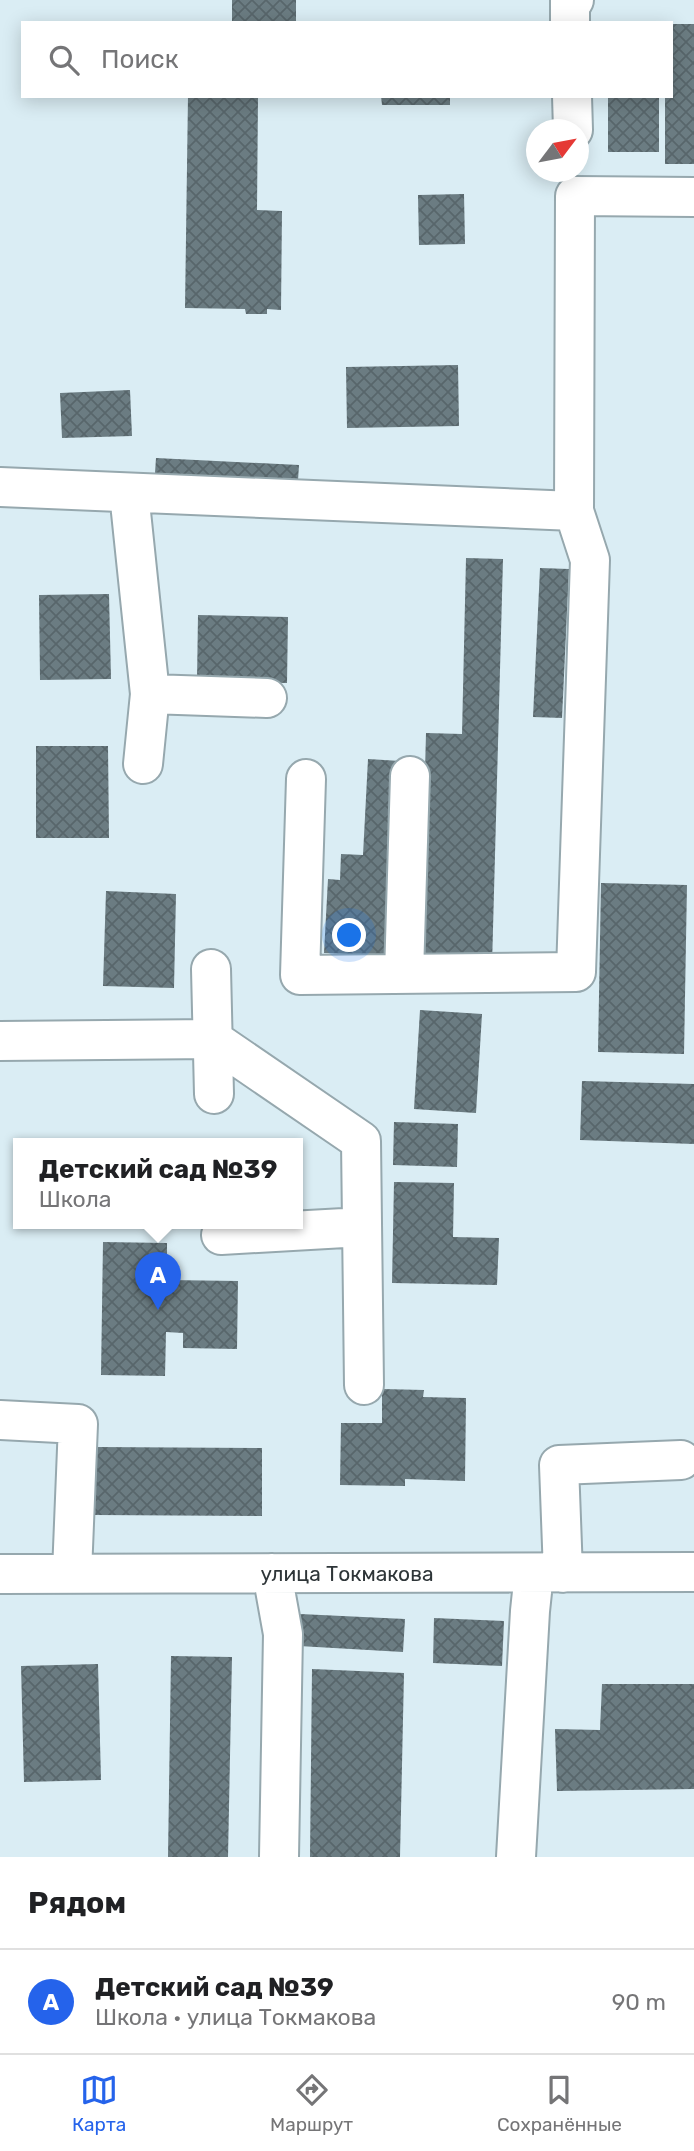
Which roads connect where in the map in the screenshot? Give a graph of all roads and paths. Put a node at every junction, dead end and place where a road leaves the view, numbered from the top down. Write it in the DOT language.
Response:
graph roads {
  1 [pos="574,0"];
  2 [pos="570,21"];
  3 [pos="572,98"];
  4 [pos="573,119"];
  5 [pos="574,184"];
  6 [pos="694,197"];
  7 [pos="0,487"];
  8 [pos="129,493"];
  9 [pos="573,512"];
  10 [pos="150,694"];
  11 [pos="267,698"];
  12 [pos="143,764"];
  13 [pos="410,776"];
  14 [pos="306,779"];
  15 [pos="211,969"];
  16 [pos="404,974"];
  17 [pos="212,1039"];
  18 [pos="0,1041"];
  19 [pos="214,1094"];
  20 [pos="362,1227"];
  21 [pos="221,1235"];
  22 [pos="364,1385"];
  23 [pos="0,1420"];
  24 [pos="681,1460"];
  25 [pos="694,1572"];
  26 [pos="72,1573"];
  27 [pos="272,1573"];
  28 [pos="549,1573"];
  29 [pos="0,1574"];
  30 [pos="279,1857"];
  31 [pos="516,1857"];
  1 -- 2 [label="street"];
  3 -- 4 [label="street"];
  5 -- 6 [label="street"];
  5 -- 9 [label="street"];
  7 -- 8 [label="street"];
  8 -- 9 [label="street"];
  8 -- 10 [label="street"];
  9 -- 16 [label="street"];
  10 -- 11 [label="street"];
  10 -- 12 [label="street"];
  13 -- 16 [label="street"];
  14 -- 16 [label="street"];
  15 -- 17 [label="street"];
  17 -- 18 [label="street"];
  17 -- 19 [label="street"];
  17 -- 20 [label="street"];
  20 -- 21 [label="street"];
  20 -- 22 [label="street"];
  23 -- 26 [label="street"];
  24 -- 28 [label="street"];
  25 -- 28 [label="street, улица Токмакова"];
  26 -- 27 [label="street, улица Токмакова"];
  26 -- 29 [label="street, улица Токмакова"];
  27 -- 28 [label="street, улица Токмакова"];
  27 -- 30 [label="street"];
  28 -- 31 [label="street"];
}
